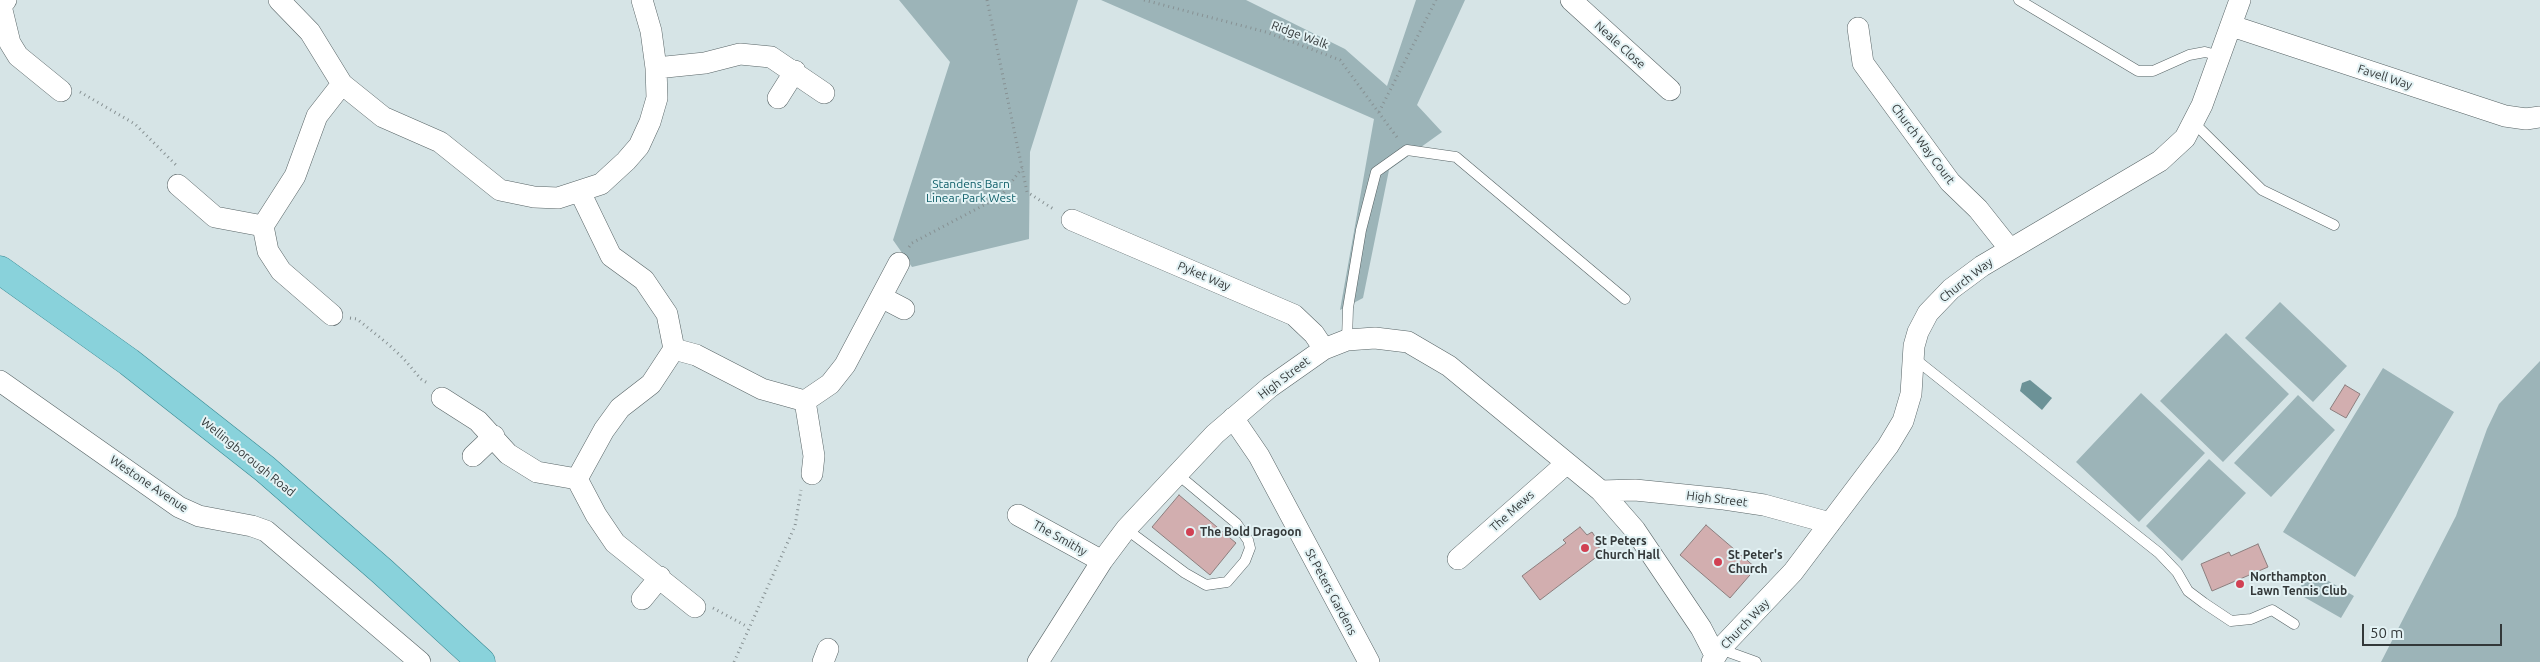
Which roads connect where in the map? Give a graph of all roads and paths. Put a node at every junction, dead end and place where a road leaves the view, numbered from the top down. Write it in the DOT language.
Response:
graph roads {
  1 [pos="279,0"];
  2 [pos="642,0"];
  3 [pos="987,0"];
  4 [pos="1144,0"];
  5 [pos="1436,0"];
  6 [pos="1571,0"];
  7 [pos="2019,0"];
  8 [pos="2240,0"];
  9 [pos="3,4"];
  10 [pos="2232,26"];
  11 [pos="1858,28"];
  12 [pos="2220,56"];
  13 [pos="656,68"];
  14 [pos="795,72"];
  15 [pos="342,84"];
  16 [pos="1670,90"];
  17 [pos="62,91"];
  18 [pos="824,93"];
  19 [pos="778,98"];
  20 [pos="1379,112"];
  21 [pos="2540,116"];
  22 [pos="2193,122"];
  23 [pos="1407,150"];
  24 [pos="1023,168"];
  25 [pos="178,185"];
  26 [pos="580,192"];
  27 [pos="1072,220"];
  28 [pos="2334,225"];
  29 [pos="263,226"];
  30 [pos="2009,248"];
  31 [pos="899,262"];
  32 [pos="0,270"];
  33 [pos="881,297"];
  34 [pos="1625,299"];
  35 [pos="904,309"];
  36 [pos="332,315"];
  37 [pos="1347,340"];
  38 [pos="674,349"];
  39 [pos="1324,349"];
  40 [pos="1915,359"];
  41 [pos="0,381"];
  42 [pos="442,398"];
  43 [pos="805,402"];
  44 [pos="1233,418"];
  45 [pos="494,436"];
  46 [pos="473,456"];
  47 [pos="1567,462"];
  48 [pos="1176,473"];
  49 [pos="812,474"];
  50 [pos="577,479"];
  51 [pos="1601,491"];
  52 [pos="1018,515"];
  53 [pos="1830,522"];
  54 [pos="1126,529"];
  55 [pos="1458,559"];
  56 [pos="1102,561"];
  57 [pos="660,577"];
  58 [pos="642,599"];
  59 [pos="695,607"];
  60 [pos="2294,624"];
  61 [pos="748,628"];
  62 [pos="1716,655"];
  63 [pos="420,662"];
  64 [pos="481,662"];
  65 [pos="734,662"];
  66 [pos="1038,662"];
  67 [pos="1369,662"];
  68 [pos="1756,662"];
  1 -- 15 [label="street"];
  2 -- 13 [label="street"];
  3 -- 24 [label="path"];
  4 -- 20 [label="path, Ridge Walk"];
  5 -- 20 [label="path"];
  6 -- 16 [label="street, Neale Close"];
  7 -- 12 [label="lane"];
  8 -- 10 [label="street, Church Way"];
  9 -- 17 [label="street"];
  10 -- 12 [label="street, Church Way"];
  10 -- 21 [label="street, Favell Way"];
  11 -- 30 [label="street, Church Way Court"];
  12 -- 22 [label="street, Church Way"];
  13 -- 14 [label="street"];
  13 -- 26 [label="street"];
  14 -- 18 [label="street"];
  14 -- 19 [label="street"];
  15 -- 26 [label="street"];
  15 -- 29 [label="street"];
  17 -- 25 [label="path"];
  20 -- 23 [label="path, Ridge Walk"];
  22 -- 28 [label="lane"];
  22 -- 30 [label="street, Church Way"];
  23 -- 34 [label="lane"];
  23 -- 37 [label="lane"];
  24 -- 27 [label="path"];
  24 -- 31 [label="path"];
  25 -- 29 [label="street"];
  26 -- 38 [label="street"];
  27 -- 39 [label="street, Pyket Way"];
  29 -- 36 [label="street"];
  30 -- 40 [label="street, Church Way"];
  31 -- 33 [label="street"];
  32 -- 64 [label="main road, Wellingborough Road"];
  33 -- 35 [label="street"];
  33 -- 43 [label="street"];
  36 -- 42 [label="path"];
  37 -- 39 [label="street, High Street"];
  37 -- 47 [label="street, High Street"];
  38 -- 43 [label="street"];
  38 -- 50 [label="street"];
  39 -- 44 [label="street, High Street"];
  40 -- 53 [label="street, Church Way"];
  40 -- 60 [label="lane"];
  41 -- 63 [label="street, Westone Avenue"];
  42 -- 45 [label="street"];
  43 -- 49 [label="street"];
  44 -- 48 [label="street, High Street"];
  44 -- 67 [label="street, St Peters Gardens"];
  45 -- 46 [label="street"];
  45 -- 50 [label="street"];
  47 -- 51 [label="street, High Street"];
  47 -- 55 [label="street, The Mews"];
  48 -- 54 [label="street, High Street"];
  48 -- 54 [label="lane"];
  49 -- 61 [label="path"];
  50 -- 57 [label="street"];
  51 -- 53 [label="street, High Street"];
  51 -- 62 [label="street, High Street"];
  52 -- 56 [label="street, The Smithy"];
  53 -- 62 [label="street, Church Way"];
  54 -- 56 [label="street, High Street"];
  56 -- 66 [label="street, High Street"];
  57 -- 58 [label="street"];
  57 -- 59 [label="street"];
  59 -- 61 [label="path"];
  61 -- 65 [label="path"];
  62 -- 68 [label="lane"];
}
